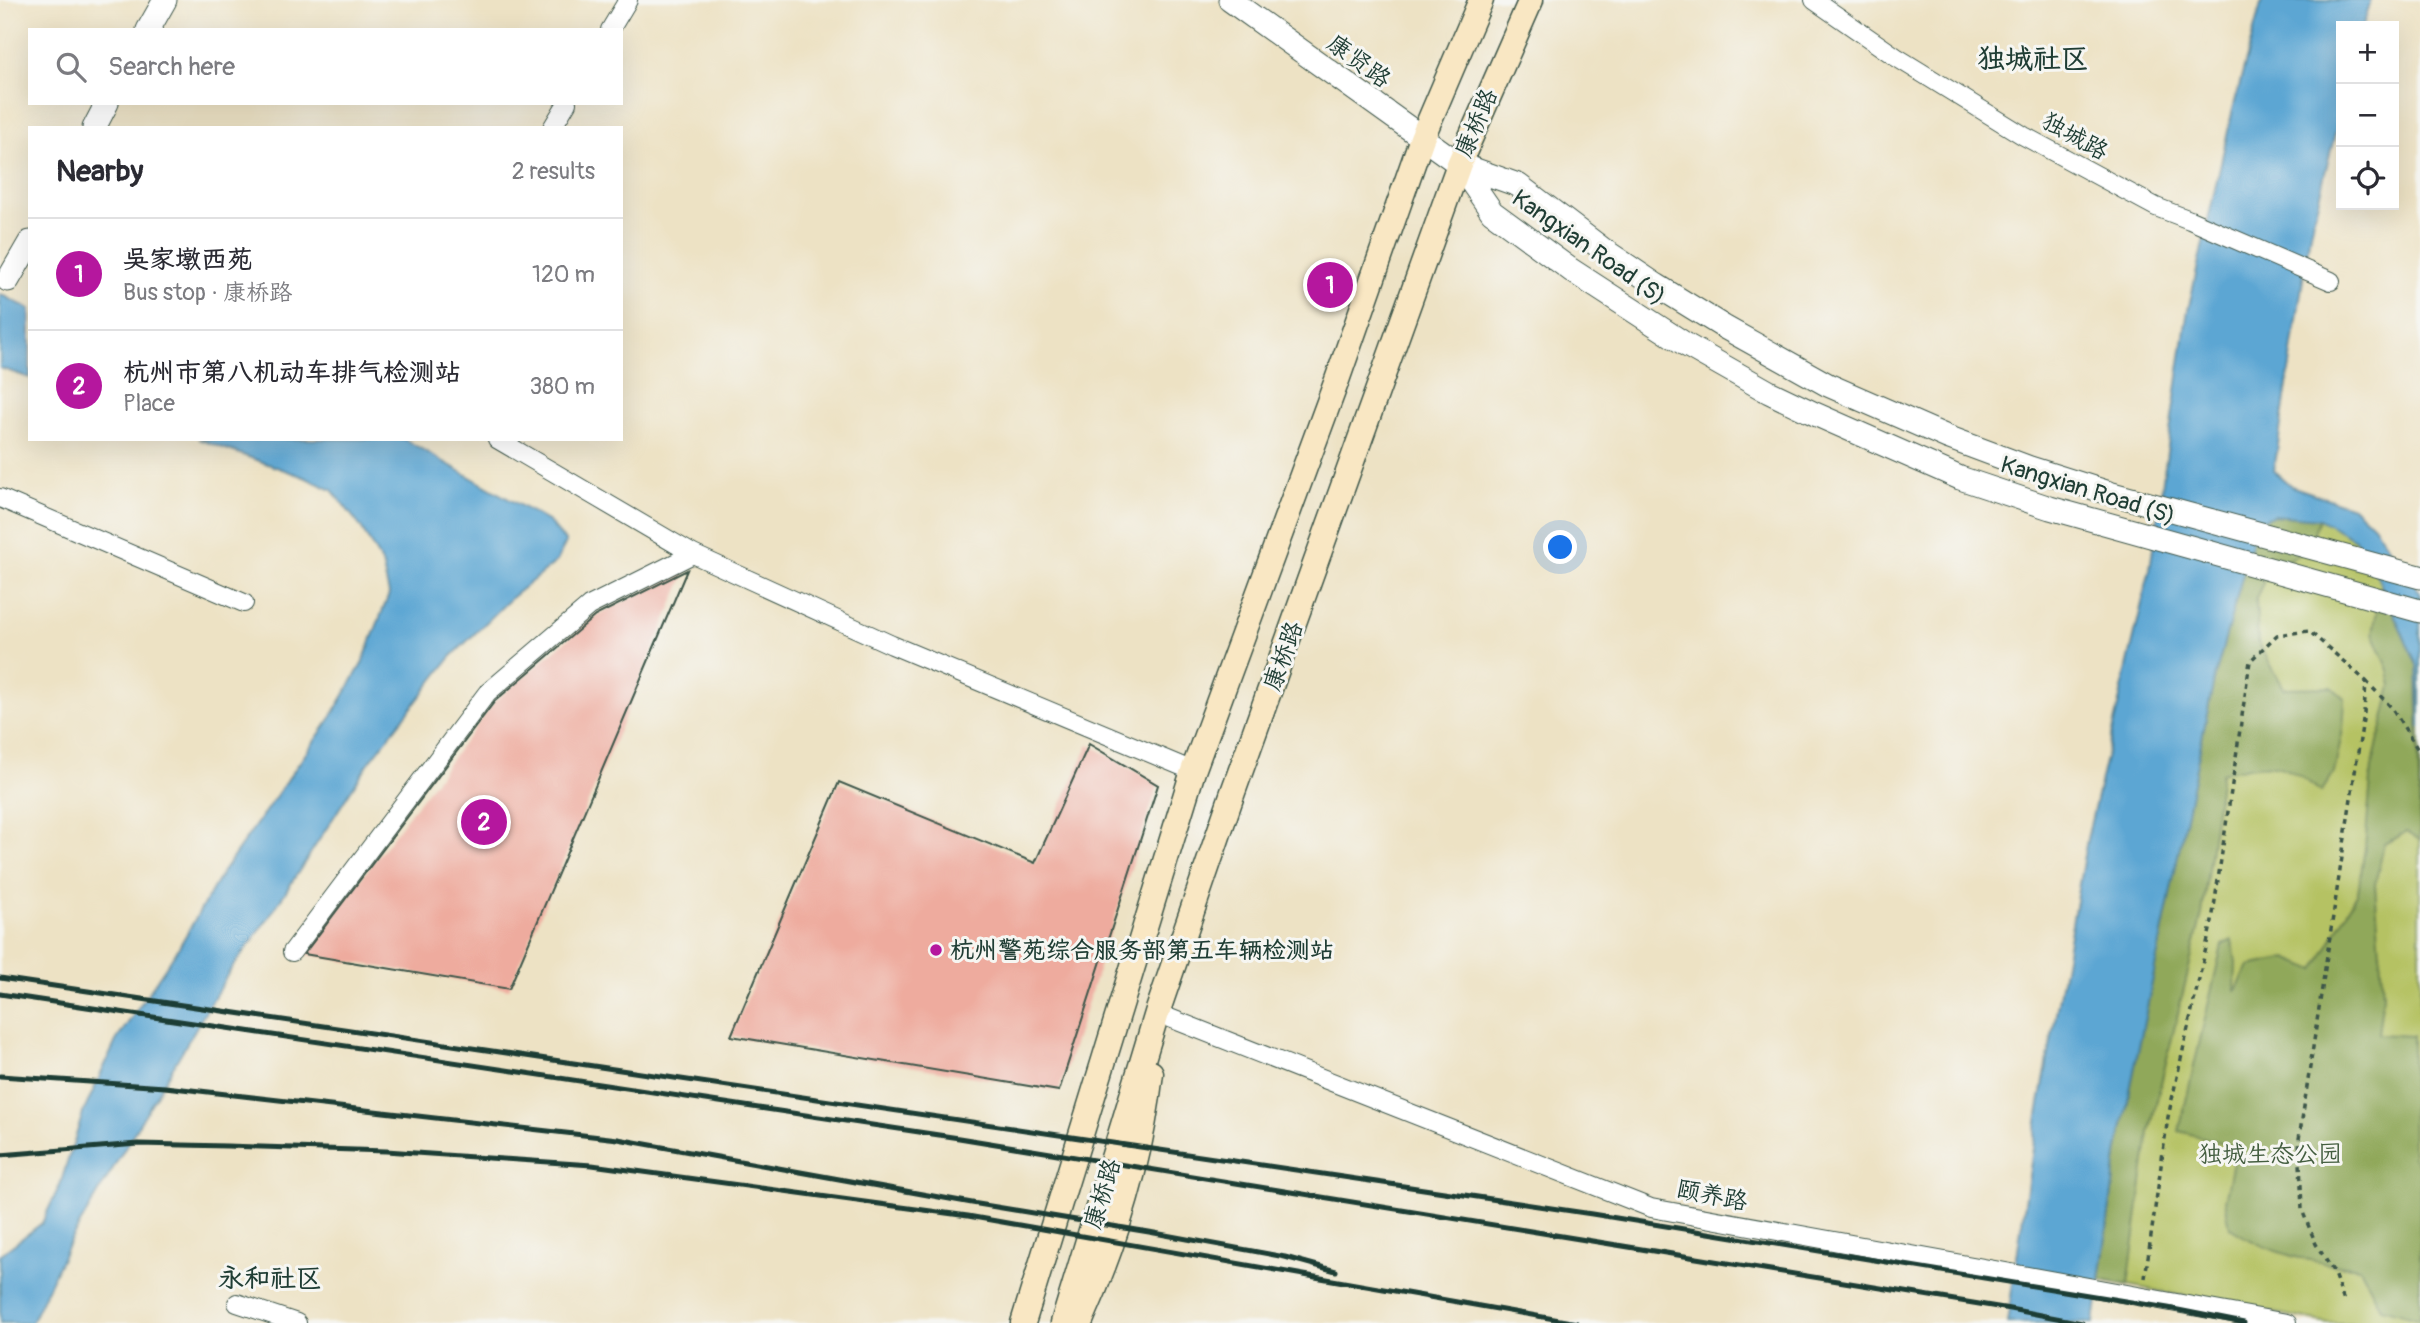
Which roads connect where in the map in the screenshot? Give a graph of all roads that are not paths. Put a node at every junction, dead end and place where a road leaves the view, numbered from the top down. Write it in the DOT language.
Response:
graph roads {
  1 [pos="165,0"];
  2 [pos="628,0"];
  3 [pos="1230,0"];
  4 [pos="1481,0"];
  5 [pos="1531,0"];
  6 [pos="1814,0"];
  7 [pos="149,28"];
  8 [pos="611,28"];
  9 [pos="106,105"];
  10 [pos="566,105"];
  11 [pos="95,126"];
  12 [pos="553,126"];
  13 [pos="1422,138"];
  14 [pos="1459,164"];
  15 [pos="28,246"];
  16 [pos="2331,281"];
  17 [pos="4,288"];
  18 [pos="500,441"];
  19 [pos="0,498"];
  20 [pos="693,554"];
  21 [pos="2420,577"];
  22 [pos="244,603"];
  23 [pos="2420,611"];
  24 [pos="1193,771"];
  25 [pos="292,952"];
  26 [pos="1157,1013"];
  27 [pos="237,1303"];
  28 [pos="297,1323"];
  29 [pos="1023,1323"];
  30 [pos="1063,1323"];
  31 [pos="1080,1323"];
  32 [pos="2287,1323"];
  1 -- 7 [label="street"];
  2 -- 8 [label="street"];
  3 -- 13 [label="street, 康贤路"];
  4 -- 13 [label="main road, 康桥路"];
  5 -- 14 [label="main road, 康桥路"];
  6 -- 16 [label="street, 独城路"];
  9 -- 11 [label="street"];
  10 -- 12 [label="street"];
  13 -- 14 [label="street, 康贤路"];
  13 -- 24 [label="main road, 康桥路"];
  14 -- 21 [label="street, Kangxian Road (S)"];
  14 -- 23 [label="street, Kangxian Road (S)"];
  14 -- 26 [label="main road, 康桥路"];
  15 -- 17 [label="street"];
  18 -- 20 [label="street"];
  19 -- 22 [label="street"];
  20 -- 24 [label="street"];
  20 -- 25 [label="street"];
  24 -- 29 [label="main road, 康桥路"];
  26 -- 30 [label="main road, 康桥路"];
  26 -- 31 [label="main road"];
  26 -- 32 [label="street, 颐养路"];
  27 -- 28 [label="street"];
}
